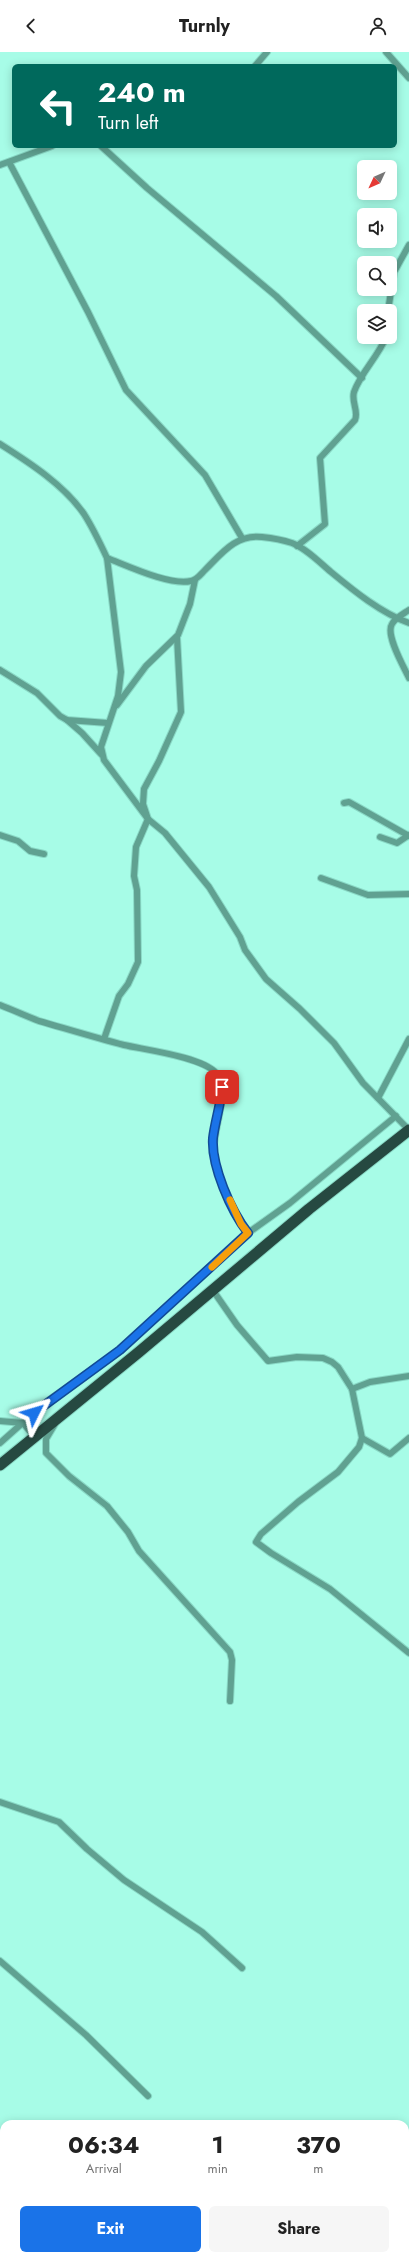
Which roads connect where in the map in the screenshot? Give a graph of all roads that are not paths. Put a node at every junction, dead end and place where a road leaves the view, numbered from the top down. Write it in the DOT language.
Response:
graph roads {
  1 [pos="267,52"];
  2 [pos="386,52"];
  3 [pos="257,64"];
  4 [pos="397,64"];
  5 [pos="397,64"];
  6 [pos="409,78"];
  7 [pos="47,148"];
  8 [pos="103,148"];
  9 [pos="9,162"];
  10 [pos="0,165"];
  11 [pos="409,245"];
  12 [pos="389,304"];
  13 [pos="382,344"];
  14 [pos="362,378"];
  15 [pos="0,444"];
  16 [pos="242,538"];
  17 [pos="297,546"];
  18 [pos="108,558"];
  19 [pos="195,580"];
  20 [pos="409,610"];
  21 [pos="397,618"];
  22 [pos="409,623"];
  23 [pos="177,637"];
  24 [pos="0,670"];
  25 [pos="409,678"];
  26 [pos="113,710"];
  27 [pos="67,720"];
  28 [pos="108,723"];
  29 [pos="101,754"];
  30 [pos="344,803"];
  31 [pos="148,819"];
  32 [pos="0,834"];
  33 [pos="409,836"];
  34 [pos="380,837"];
  35 [pos="44,854"];
  36 [pos="321,878"];
  37 [pos="409,894"];
  38 [pos="0,1005"];
  39 [pos="104,1039"];
  40 [pos="409,1039"];
  41 [pos="378,1098"];
  42 [pos="396,1116"];
  43 [pos="409,1130"];
  44 [pos="248,1233"];
  45 [pos="212,1289"];
  46 [pos="409,1376"];
  47 [pos="352,1390"];
  48 [pos="61,1414"];
  49 [pos="0,1421"];
  50 [pos="24,1423"];
  51 [pos="34,1436"];
  52 [pos="362,1438"];
  53 [pos="409,1438"];
  54 [pos="0,1443"];
  55 [pos="0,1465"];
  56 [pos="409,1653"];
  57 [pos="230,1701"];
  58 [pos="0,1802"];
  59 [pos="0,1961"];
  60 [pos="242,1968"];
  61 [pos="148,2096"];
  1 -- 3 [label="street"];
  2 -- 5 [label="street"];
  4 -- 6 [label="street"];
  7 -- 9 [label="street"];
  8 -- 14 [label="street"];
  9 -- 10 [label="street"];
  9 -- 16 [label="street"];
  11 -- 12 [label="street"];
  13 -- 14 [label="street"];
  14 -- 17 [label="street"];
  15 -- 18 [label="street"];
  16 -- 17 [label="street"];
  16 -- 19 [label="street"];
  17 -- 21 [label="street"];
  18 -- 19 [label="street"];
  18 -- 26 [label="street"];
  19 -- 23 [label="street"];
  20 -- 21 [label="street"];
  21 -- 22 [label="street"];
  21 -- 25 [label="street"];
  23 -- 26 [label="street"];
  23 -- 31 [label="street"];
  24 -- 27 [label="street"];
  26 -- 28 [label="street"];
  27 -- 28 [label="street"];
  27 -- 29 [label="street"];
  28 -- 29 [label="street"];
  29 -- 31 [label="street"];
  30 -- 33 [label="street"];
  31 -- 39 [label="street"];
  31 -- 41 [label="street"];
  32 -- 35 [label="street"];
  33 -- 34 [label="street"];
  36 -- 37 [label="street"];
  38 -- 39 [label="street"];
  39 -- 44 [label="street"];
  40 -- 41 [label="street"];
  41 -- 42 [label="street"];
  42 -- 43 [label="street"];
  42 -- 44 [label="street"];
  43 -- 45 [label="highway"];
  44 -- 50 [label="street"];
  45 -- 47 [label="street"];
  45 -- 48 [label="highway"];
  46 -- 47 [label="street"];
  47 -- 52 [label="street"];
  48 -- 51 [label="highway"];
  48 -- 57 [label="street"];
  49 -- 50 [label="street"];
  50 -- 51 [label="street"];
  50 -- 54 [label="street"];
  51 -- 55 [label="highway"];
  52 -- 53 [label="street"];
  52 -- 56 [label="street"];
  58 -- 60 [label="street"];
  59 -- 61 [label="street"];
}
